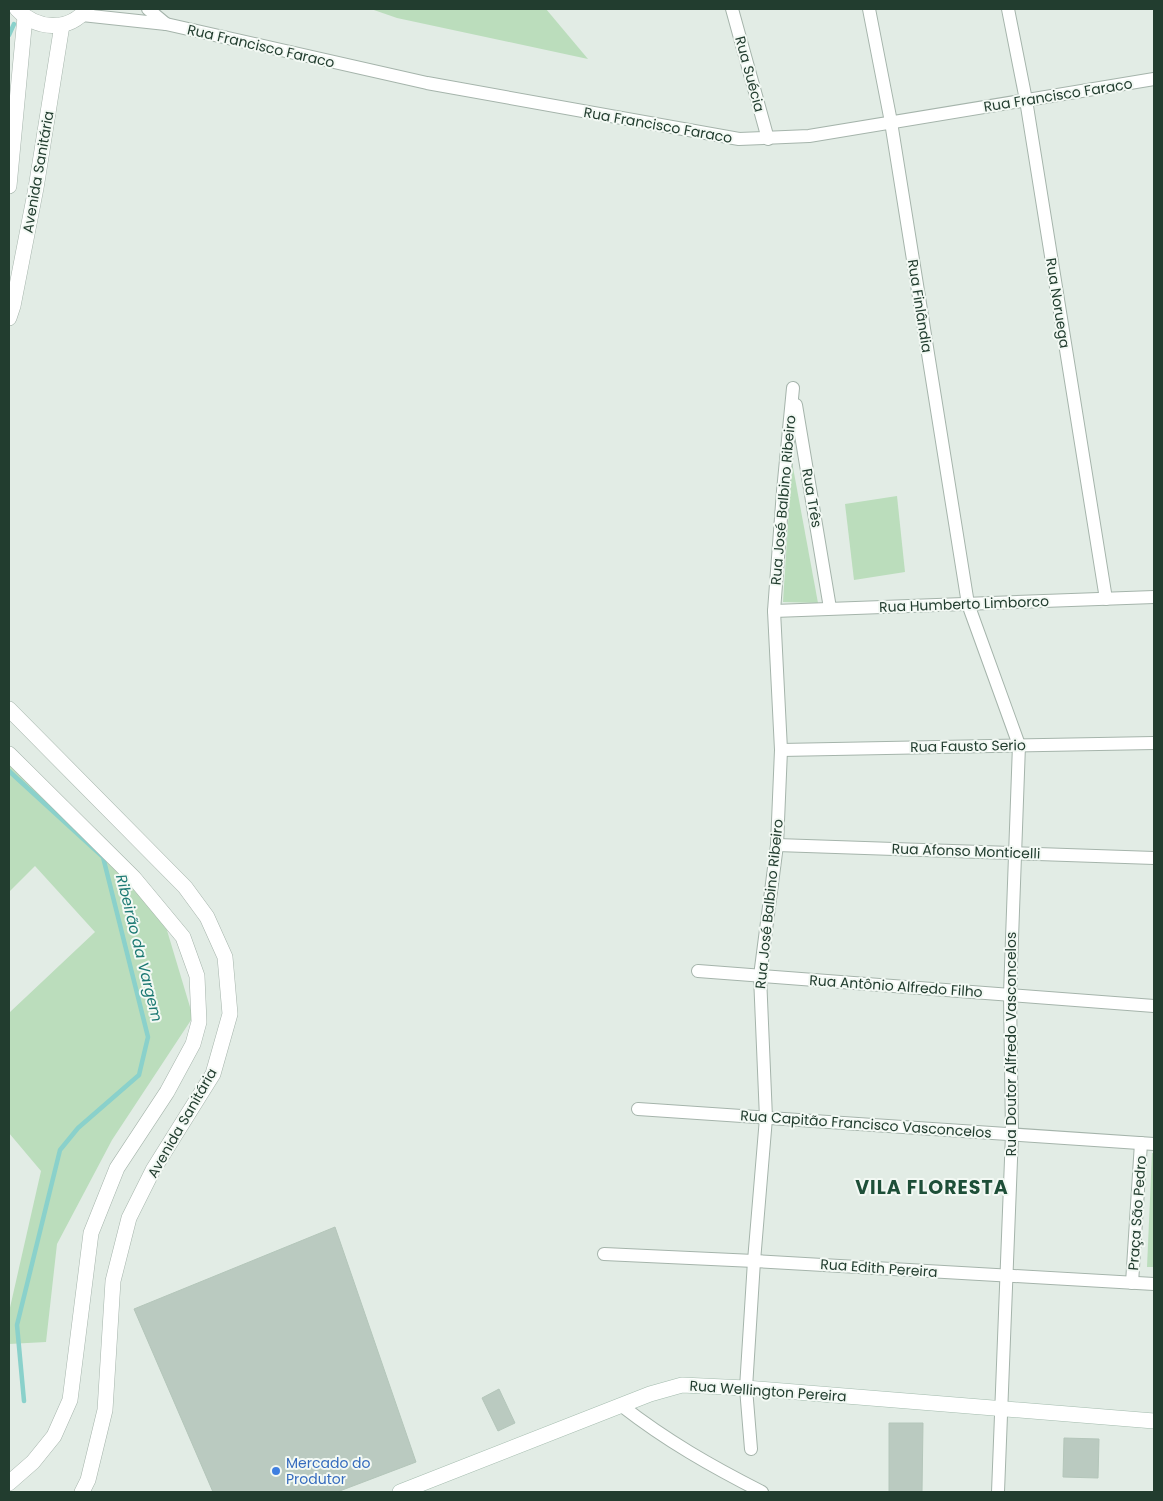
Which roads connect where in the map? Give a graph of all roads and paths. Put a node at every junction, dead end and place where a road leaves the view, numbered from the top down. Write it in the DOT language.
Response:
graph roads {
  1 [pos="148,9"];
  2 [pos="732,9"];
  3 [pos="869,9"];
  4 [pos="1008,9"];
  5 [pos="85,12"];
  6 [pos="21,13"];
  7 [pos="166,24"];
  8 [pos="62,25"];
  9 [pos="1154,79"];
  10 [pos="1026,100"];
  11 [pos="891,122"];
  12 [pos="768,139"];
  13 [pos="9,186"];
  14 [pos="9,318"];
  15 [pos="793,388"];
  16 [pos="1154,597"];
  17 [pos="1106,599"];
  18 [pos="968,604"];
  19 [pos="830,608"];
  20 [pos="774,610"];
  21 [pos="9,709"];
  22 [pos="1154,743"];
  23 [pos="1019,745"];
  24 [pos="781,750"];
  25 [pos="9,754"];
  26 [pos="777,845"];
  27 [pos="1014,853"];
  28 [pos="1154,858"];
  29 [pos="698,971"];
  30 [pos="760,976"];
  31 [pos="1010,994"];
  32 [pos="1154,1006"];
  33 [pos="638,1109"];
  34 [pos="766,1118"];
  35 [pos="1012,1134"];
  36 [pos="1148,1143"];
  37 [pos="604,1254"];
  38 [pos="754,1261"];
  39 [pos="1006,1276"];
  40 [pos="1132,1283"];
  41 [pos="1154,1284"];
  42 [pos="746,1388"];
  43 [pos="622,1406"];
  44 [pos="1001,1409"];
  45 [pos="1154,1421"];
  46 [pos="751,1450"];
  47 [pos="9,1483"];
  48 [pos="82,1492"];
  49 [pos="400,1492"];
  50 [pos="762,1492"];
  51 [pos="998,1492"];
  1 -- 7 [label="street, Rua Francisco Faraco"];
  2 -- 12 [label="street, Rua Suécia"];
  3 -- 11 [label="street, Rua Finlândia"];
  4 -- 10 [label="street, Rua Noruega"];
  5 -- 7 [label="street, Rua Francisco Faraco"];
  5 -- 8 [label="street"];
  6 -- 8 [label="street"];
  6 -- 13 [label="street, Avenida Sanitária"];
  7 -- 12 [label="street, Rua Francisco Faraco"];
  8 -- 14 [label="street, Avenida Sanitária"];
  9 -- 10 [label="street, Rua Francisco Faraco"];
  10 -- 11 [label="street, Rua Francisco Faraco"];
  10 -- 17 [label="street, Rua Noruega"];
  11 -- 12 [label="street, Rua Francisco Faraco"];
  11 -- 18 [label="street, Rua Finlândia"];
  15 -- 19 [label="street, Rua Três"];
  15 -- 20 [label="street, Rua José Balbino Ribeiro"];
  16 -- 17 [label="street, Rua Humberto Limborco"];
  17 -- 18 [label="street, Rua Humberto Limborco"];
  18 -- 19 [label="street, Rua Humberto Limborco"];
  18 -- 23 [label="street, Rua Doutor Alfredo Vasconcelos"];
  19 -- 20 [label="street, Rua Humberto Limborco"];
  20 -- 24 [label="street, Rua José Balbino Ribeiro"];
  21 -- 48 [label="street, Avenida Sanitária"];
  22 -- 23 [label="street, Rua Fausto Serio"];
  23 -- 24 [label="street, Rua Fausto Serio"];
  23 -- 27 [label="street, Rua Doutor Alfredo Vasconcelos"];
  24 -- 26 [label="street, Rua José Balbino Ribeiro"];
  25 -- 47 [label="street, Avenida Sanitária"];
  26 -- 27 [label="street, Rua Afonso Monticelli"];
  26 -- 30 [label="street, Rua José Balbino Ribeiro"];
  27 -- 28 [label="street, Rua Afonso Monticelli"];
  27 -- 31 [label="street, Rua Doutor Alfredo Vasconcelos"];
  29 -- 30 [label="street, Rua Antônio Alfredo Filho"];
  30 -- 31 [label="street, Rua Antônio Alfredo Filho"];
  30 -- 34 [label="street, Rua José Balbino Ribeiro"];
  31 -- 32 [label="street, Rua Antônio Alfredo Filho"];
  31 -- 35 [label="street, Rua Doutor Alfredo Vasconcelos"];
  33 -- 34 [label="street, Rua Capitão Francisco Vasconcelos"];
  34 -- 35 [label="street, Rua Capitão Francisco Vasconcelos"];
  34 -- 38 [label="street, Rua José Balbino Ribeiro"];
  35 -- 36 [label="street, Rua Capitão Francisco Vasconcelos"];
  35 -- 39 [label="street, Rua Doutor Alfredo Vasconcelos"];
  36 -- 40 [label="street, Praça São Pedro"];
  37 -- 38 [label="street, Rua Edith Pereira"];
  38 -- 39 [label="street, Rua Edith Pereira"];
  38 -- 42 [label="street, Rua José Balbino Ribeiro"];
  39 -- 40 [label="street, Rua Edith Pereira"];
  39 -- 44 [label="street, Rua Doutor Alfredo Vasconcelos"];
  40 -- 41 [label="street, Rua Edith Pereira"];
  42 -- 43 [label="street, Rua Wellington Pereira"];
  42 -- 44 [label="street, Rua Wellington Pereira"];
  42 -- 46 [label="street, Rua José Balbino Ribeiro"];
  43 -- 49 [label="street, Rua Wellington Pereira"];
  43 -- 50 [label="street"];
  44 -- 45 [label="street, Rua Wellington Pereira"];
  44 -- 51 [label="street, Rua Doutor Alfredo Vasconcelos"];
}
